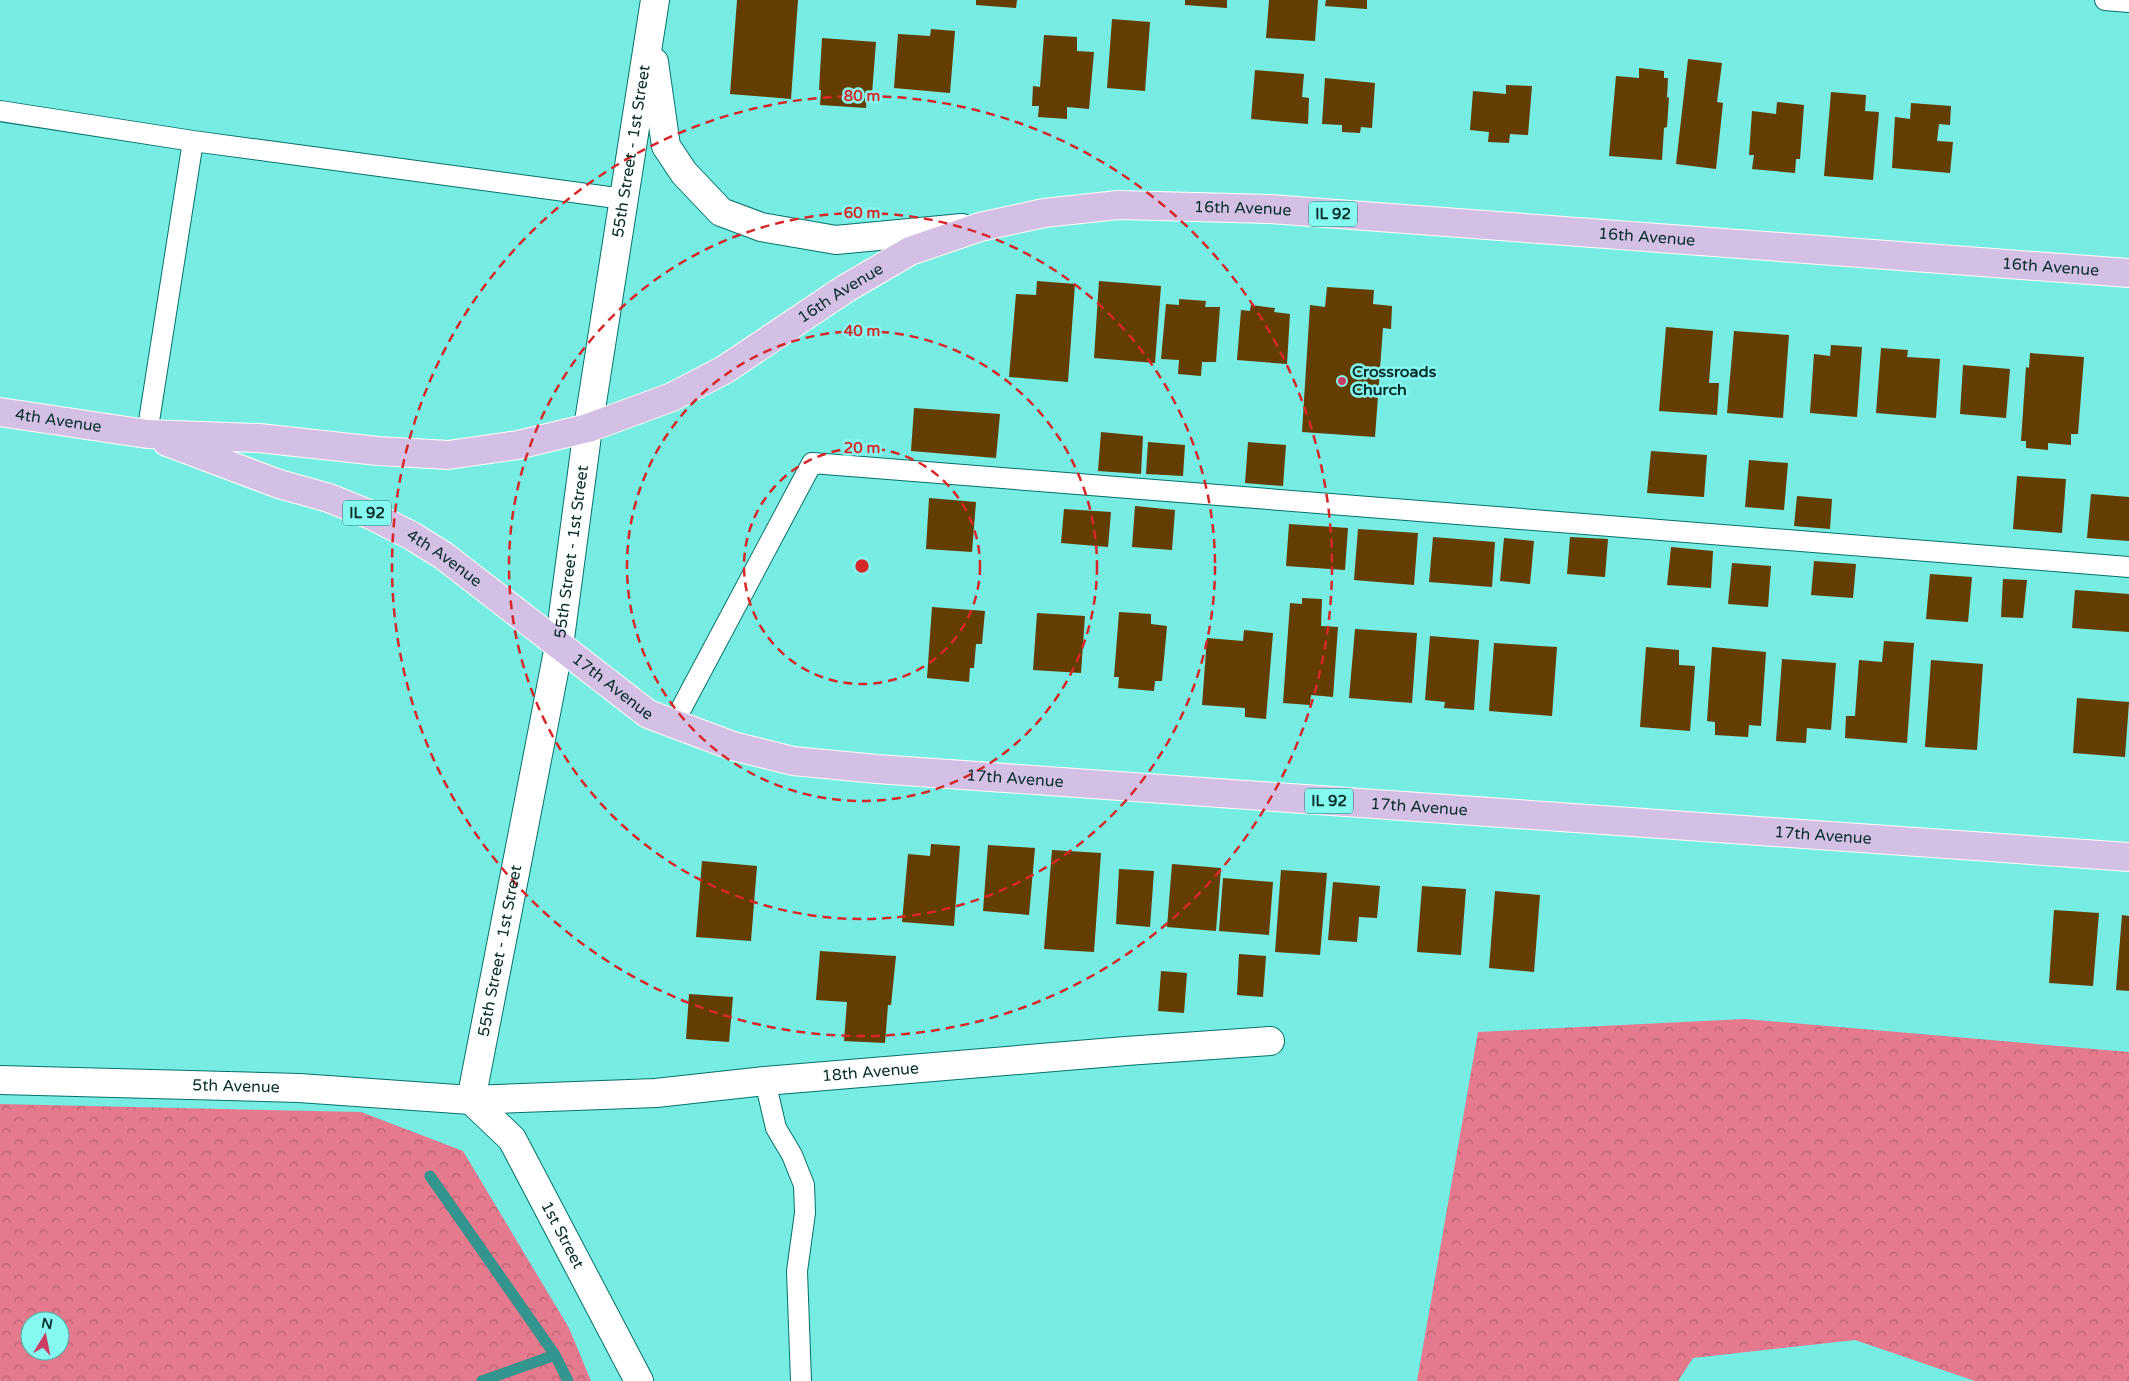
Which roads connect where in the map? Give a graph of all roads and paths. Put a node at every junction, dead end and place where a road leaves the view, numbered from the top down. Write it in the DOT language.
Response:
graph roads {
  1 [pos="655,0"];
  2 [pos="2105,0"];
  3 [pos="2129,2"];
  4 [pos="650,33"];
  5 [pos="0,111"];
  6 [pos="193,141"];
  7 [pos="624,200"];
  8 [pos="980,227"];
  9 [pos="2129,273"];
  10 [pos="0,412"];
  11 [pos="588,428"];
  12 [pos="147,434"];
  13 [pos="2129,567"];
  14 [pos="559,646"];
  15 [pos="673,724"];
  16 [pos="2129,857"];
  17 [pos="1270,1041"];
  18 [pos="0,1080"];
  19 [pos="765,1081"];
  20 [pos="472,1100"];
  21 [pos="639,1381"];
  22 [pos="801,1381"];
  1 -- 4 [label="street, 55th Street - 1st Street"];
  2 -- 3 [label="lane"];
  4 -- 7 [label="street, 55th Street - 1st Street"];
  4 -- 8 [label="street"];
  5 -- 6 [label="lane"];
  6 -- 7 [label="lane"];
  6 -- 12 [label="lane"];
  7 -- 11 [label="street, 55th Street - 1st Street"];
  8 -- 9 [label="main road, 16th Avenue / IL 92"];
  8 -- 11 [label="main road, 16th Avenue / IL 92"];
  10 -- 12 [label="main road, 4th Avenue / IL 92"];
  11 -- 12 [label="main road, 4th Avenue / IL 92"];
  11 -- 14 [label="street, 55th Street - 1st Street"];
  12 -- 14 [label="main road, 4th Avenue / IL 92"];
  13 -- 15 [label="lane"];
  14 -- 15 [label="main road, 17th Avenue / IL 92"];
  14 -- 20 [label="street, 55th Street - 1st Street"];
  15 -- 16 [label="main road, 17th Avenue / IL 92"];
  17 -- 19 [label="street, 18th Avenue"];
  18 -- 20 [label="street, 5th Avenue"];
  19 -- 20 [label="street, 18th Avenue"];
  19 -- 22 [label="lane"];
  20 -- 21 [label="street, 1st Street"];
}
